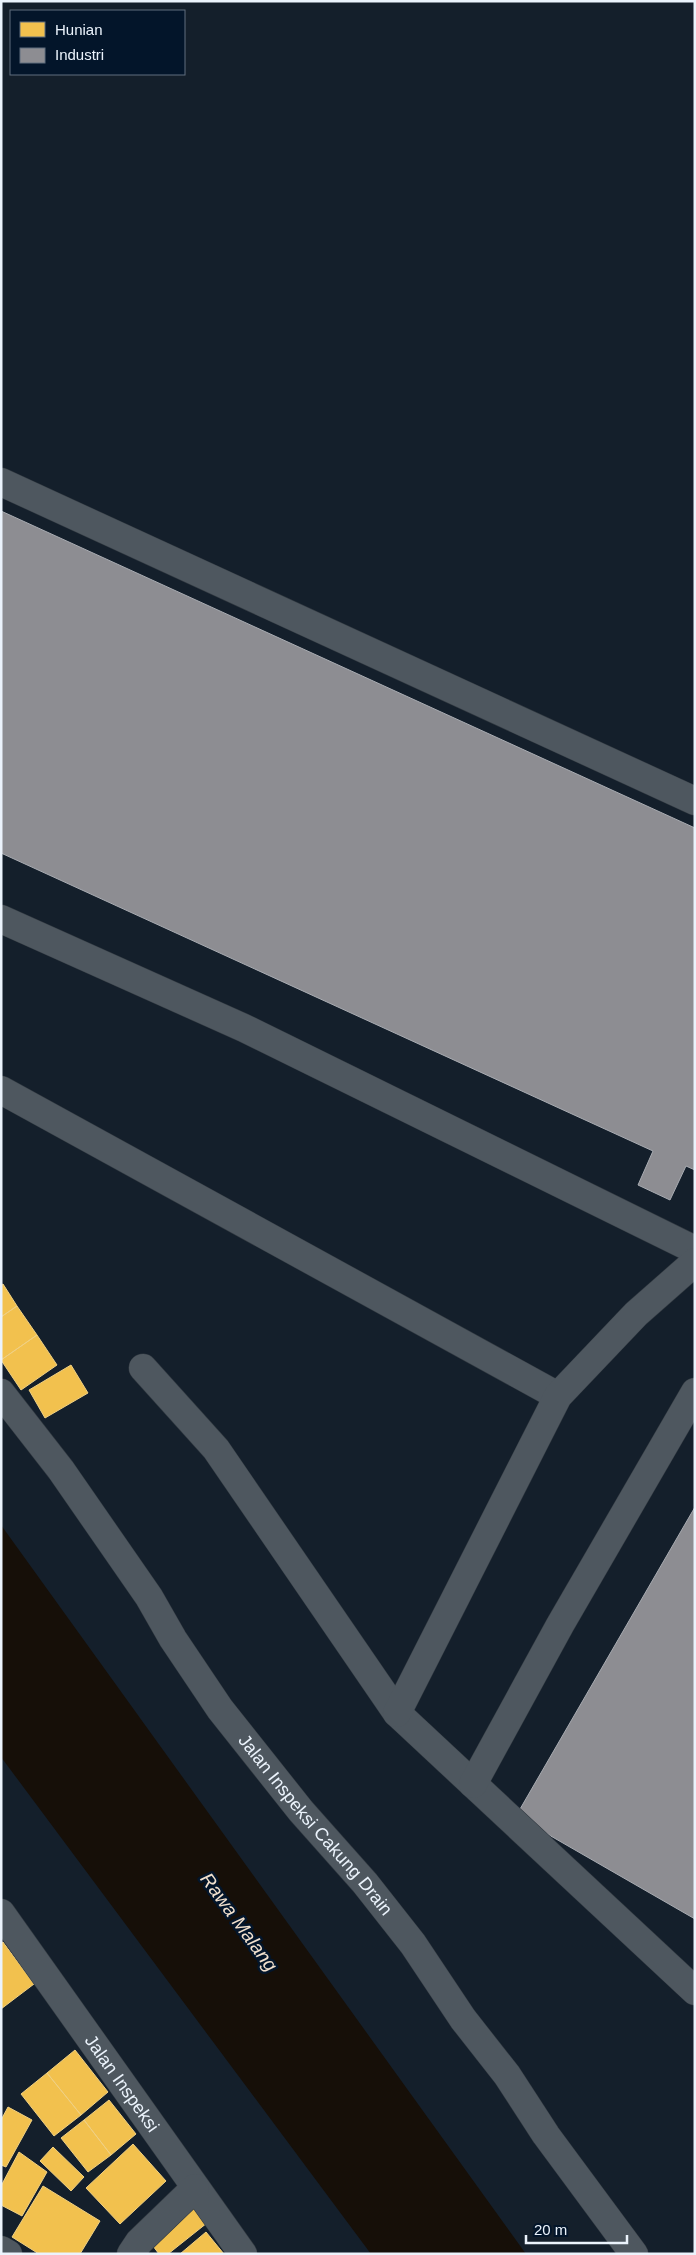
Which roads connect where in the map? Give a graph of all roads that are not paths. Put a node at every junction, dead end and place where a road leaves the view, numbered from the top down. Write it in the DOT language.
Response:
graph roads {
  1 [pos="1,482"];
  2 [pos="695,801"];
  3 [pos="1,919"];
  4 [pos="1,1090"];
  5 [pos="695,1250"];
  6 [pos="695,1262"];
  7 [pos="143,1368"];
  8 [pos="695,1392"];
  9 [pos="1,1393"];
  10 [pos="558,1396"];
  11 [pos="397,1713"];
  12 [pos="473,1784"];
  13 [pos="1,1913"];
  14 [pos="695,1991"];
  15 [pos="195,2188"];
  16 [pos="1,2250"];
  17 [pos="8,2254"];
  18 [pos="132,2254"];
  19 [pos="243,2254"];
  20 [pos="634,2254"];
  1 -- 2 [label="street"];
  3 -- 5 [label="street"];
  4 -- 10 [label="street"];
  6 -- 10 [label="street"];
  7 -- 11 [label="street"];
  8 -- 12 [label="street"];
  9 -- 20 [label="street, Jalan Inspeksi Cakung Drain"];
  10 -- 11 [label="street"];
  11 -- 12 [label="street"];
  12 -- 14 [label="street"];
  13 -- 15 [label="street, Jalan Inspeksi"];
  15 -- 18 [label="street"];
  15 -- 19 [label="street, Jalan Inspeksi"];
  16 -- 17 [label="street"];
}
